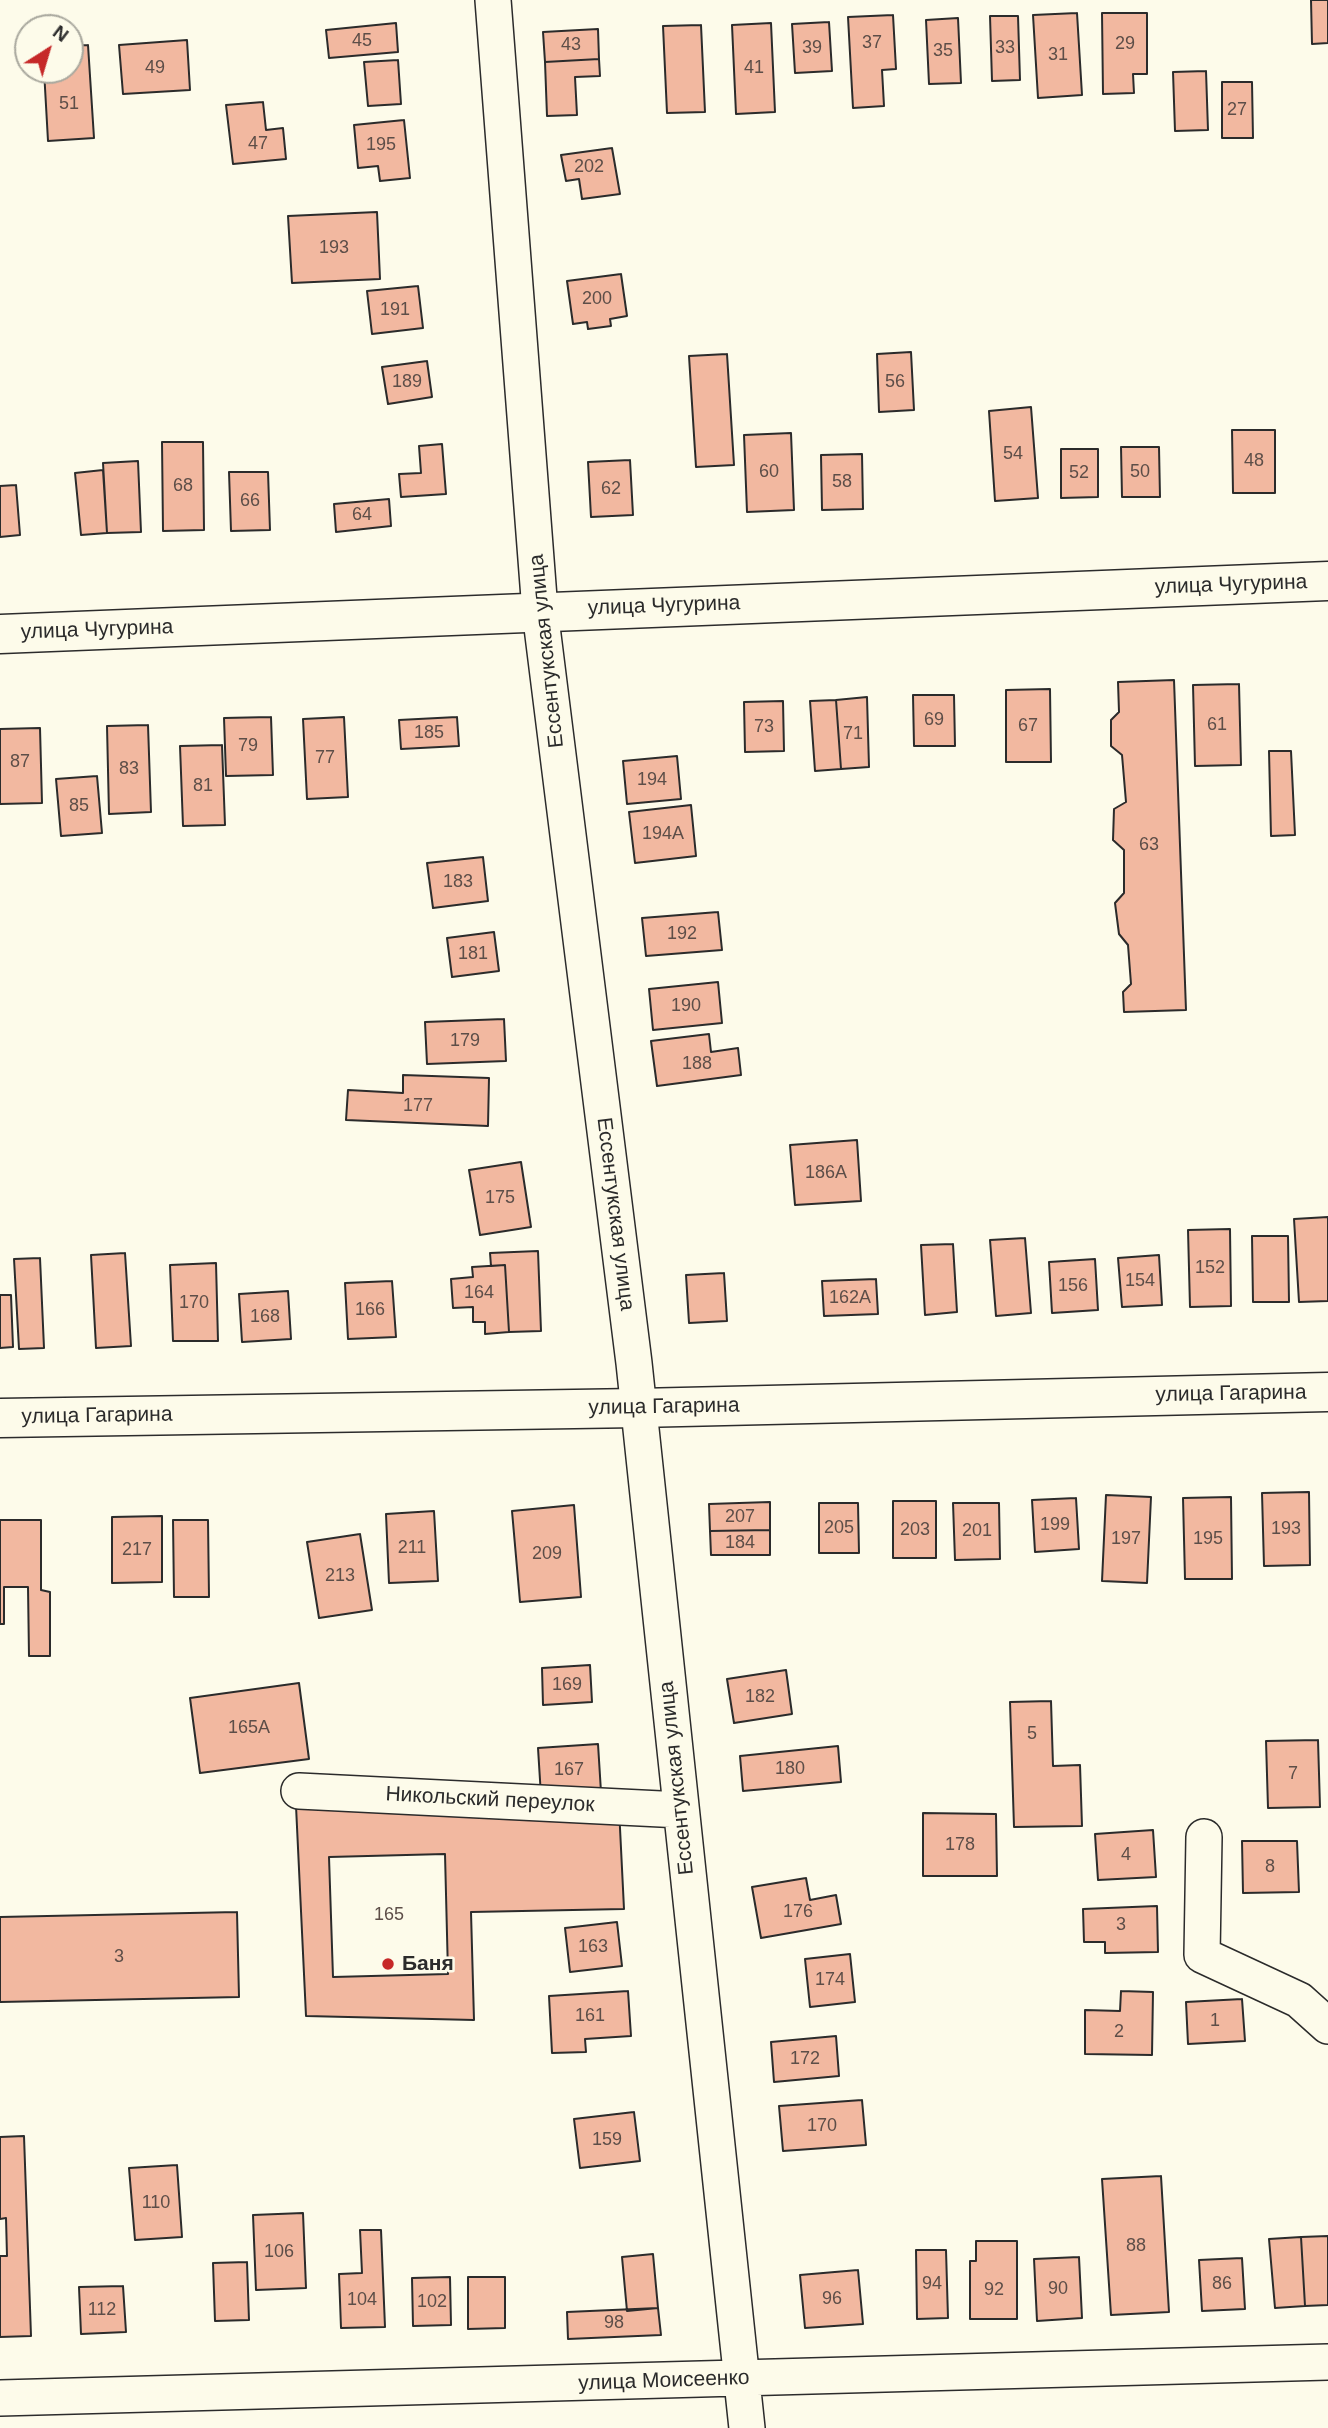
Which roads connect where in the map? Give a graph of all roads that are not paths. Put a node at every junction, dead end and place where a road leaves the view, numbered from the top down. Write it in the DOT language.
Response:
graph roads {
  1 [pos="493,0"];
  2 [pos="1328,581"];
  3 [pos="540,611"];
  4 [pos="0,634"];
  5 [pos="1328,1392"];
  6 [pos="638,1408"];
  7 [pos="0,1418"];
  8 [pos="299,1791"];
  9 [pos="681,1810"];
  10 [pos="1204,1837"];
  11 [pos="1328,2026"];
  12 [pos="1328,2362"];
  13 [pos="740,2379"];
  14 [pos="0,2398"];
  15 [pos="747,2428"];
  1 -- 3 [label="street, Ессентукская улица"];
  2 -- 3 [label="street, улица Чугурина"];
  3 -- 4 [label="street, улица Чугурина"];
  3 -- 6 [label="street, Ессентукская улица"];
  5 -- 6 [label="street, улица Гагарина"];
  6 -- 7 [label="street, улица Гагарина"];
  6 -- 9 [label="street, Ессентукская улица"];
  8 -- 9 [label="street, Никольский переулок"];
  9 -- 13 [label="street, Ессентукская улица"];
  10 -- 11 [label="street"];
  12 -- 13 [label="street, улица Моисеенко"];
  13 -- 14 [label="street, улица Моисеенко"];
  13 -- 15 [label="street, Ессентукская улица"];
}
